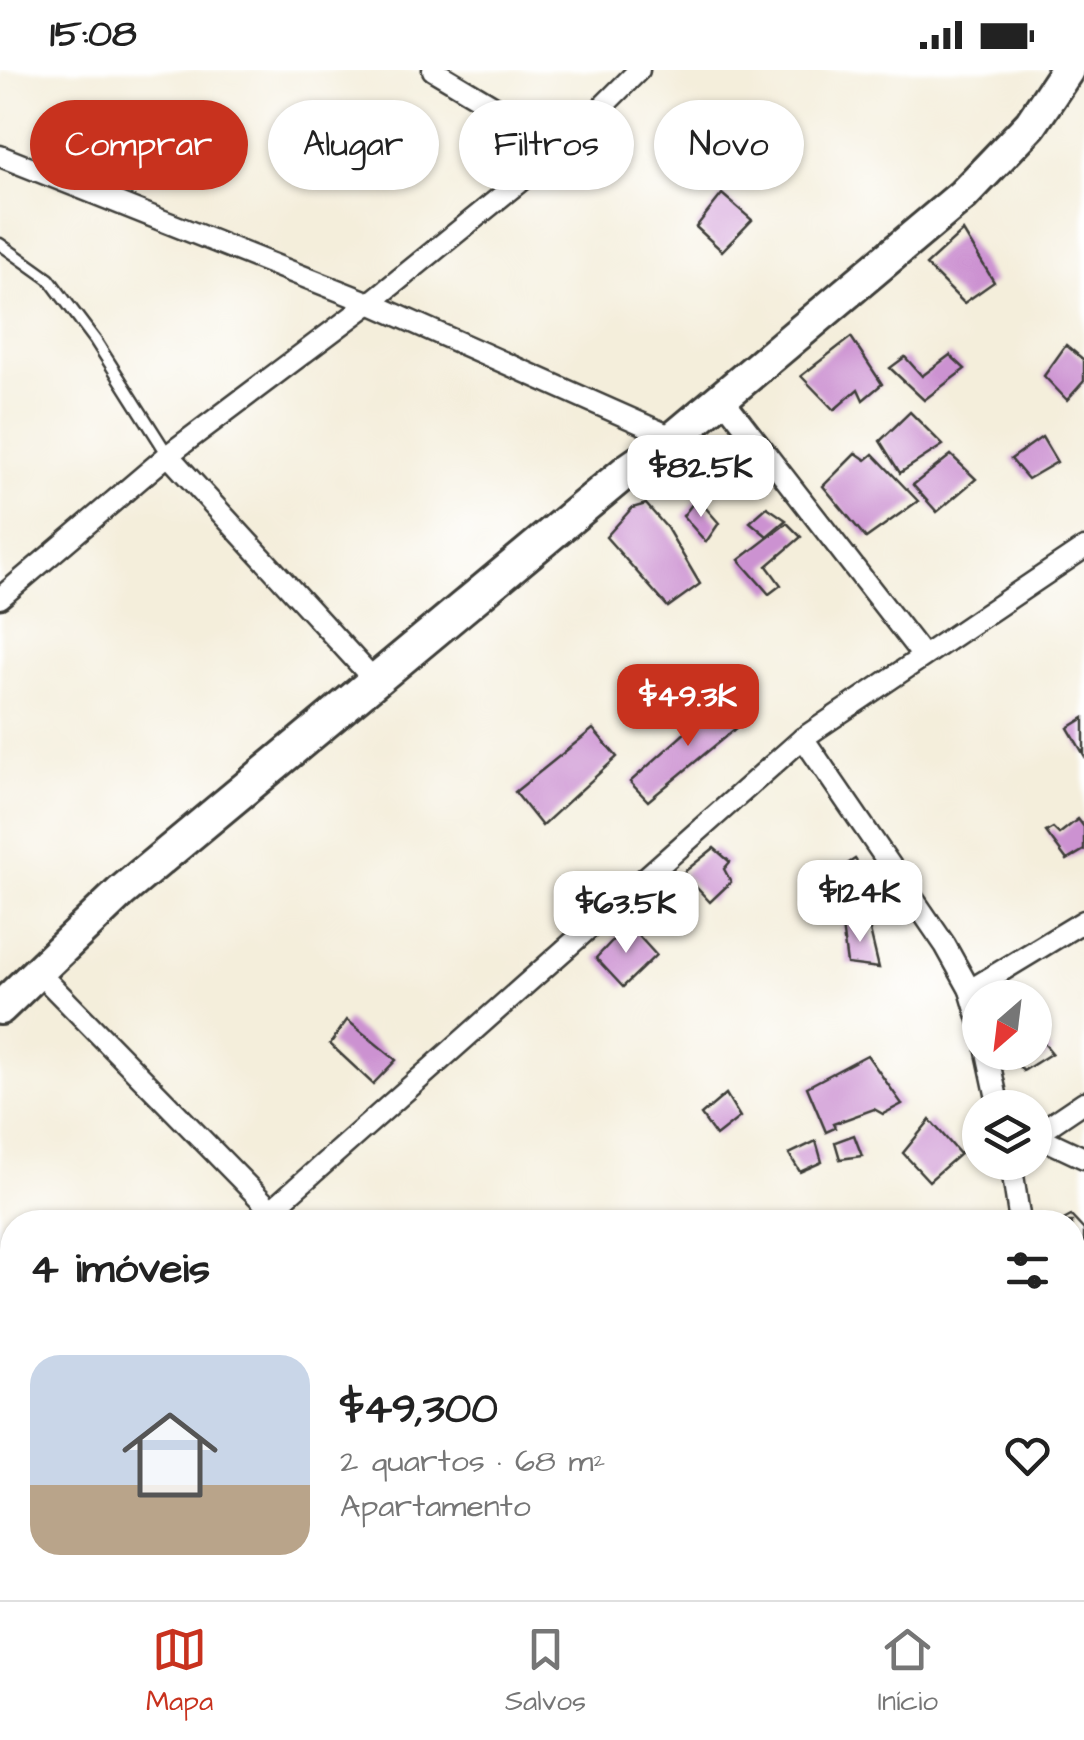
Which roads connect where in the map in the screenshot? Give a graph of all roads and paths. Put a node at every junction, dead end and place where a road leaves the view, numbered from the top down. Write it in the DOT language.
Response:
graph roads {
  1 [pos="433,70"];
  2 [pos="639,70"];
  3 [pos="1066,70"];
  4 [pos="484,100"];
  5 [pos="609,100"];
  6 [pos="0,156"];
  7 [pos="508,190"];
  8 [pos="0,244"];
  9 [pos="370,303"];
  10 [pos="721,396"];
  11 [pos="674,438"];
  12 [pos="168,454"];
  13 [pos="1084,548"];
  14 [pos="0,598"];
  15 [pos="923,656"];
  16 [pos="376,682"];
  17 [pos="803,738"];
  18 [pos="1084,920"];
  19 [pos="37,971"];
  20 [pos="964,980"];
  21 [pos="986,980"];
  22 [pos="0,1008"];
  23 [pos="1084,1102"];
  24 [pos="1052,1124"];
  25 [pos="1052,1143"];
  26 [pos="1084,1158"];
  27 [pos="1013,1180"];
  28 [pos="259,1210"];
  29 [pos="273,1210"];
  30 [pos="1018,1210"];
  1 -- 4 [label="street"];
  2 -- 5 [label="street"];
  3 -- 10 [label="main road"];
  6 -- 9 [label="street"];
  7 -- 9 [label="street"];
  8 -- 12 [label="lane"];
  9 -- 11 [label="street"];
  9 -- 12 [label="street"];
  10 -- 11 [label="main road"];
  10 -- 15 [label="street"];
  11 -- 16 [label="main road"];
  12 -- 14 [label="street"];
  12 -- 16 [label="street"];
  13 -- 15 [label="street"];
  15 -- 17 [label="street"];
  16 -- 19 [label="main road"];
  17 -- 20 [label="street"];
  17 -- 29 [label="street"];
  18 -- 21 [label="street"];
  19 -- 22 [label="main road"];
  19 -- 28 [label="street"];
  23 -- 24 [label="street"];
  25 -- 26 [label="street"];
  27 -- 30 [label="street"];
}
